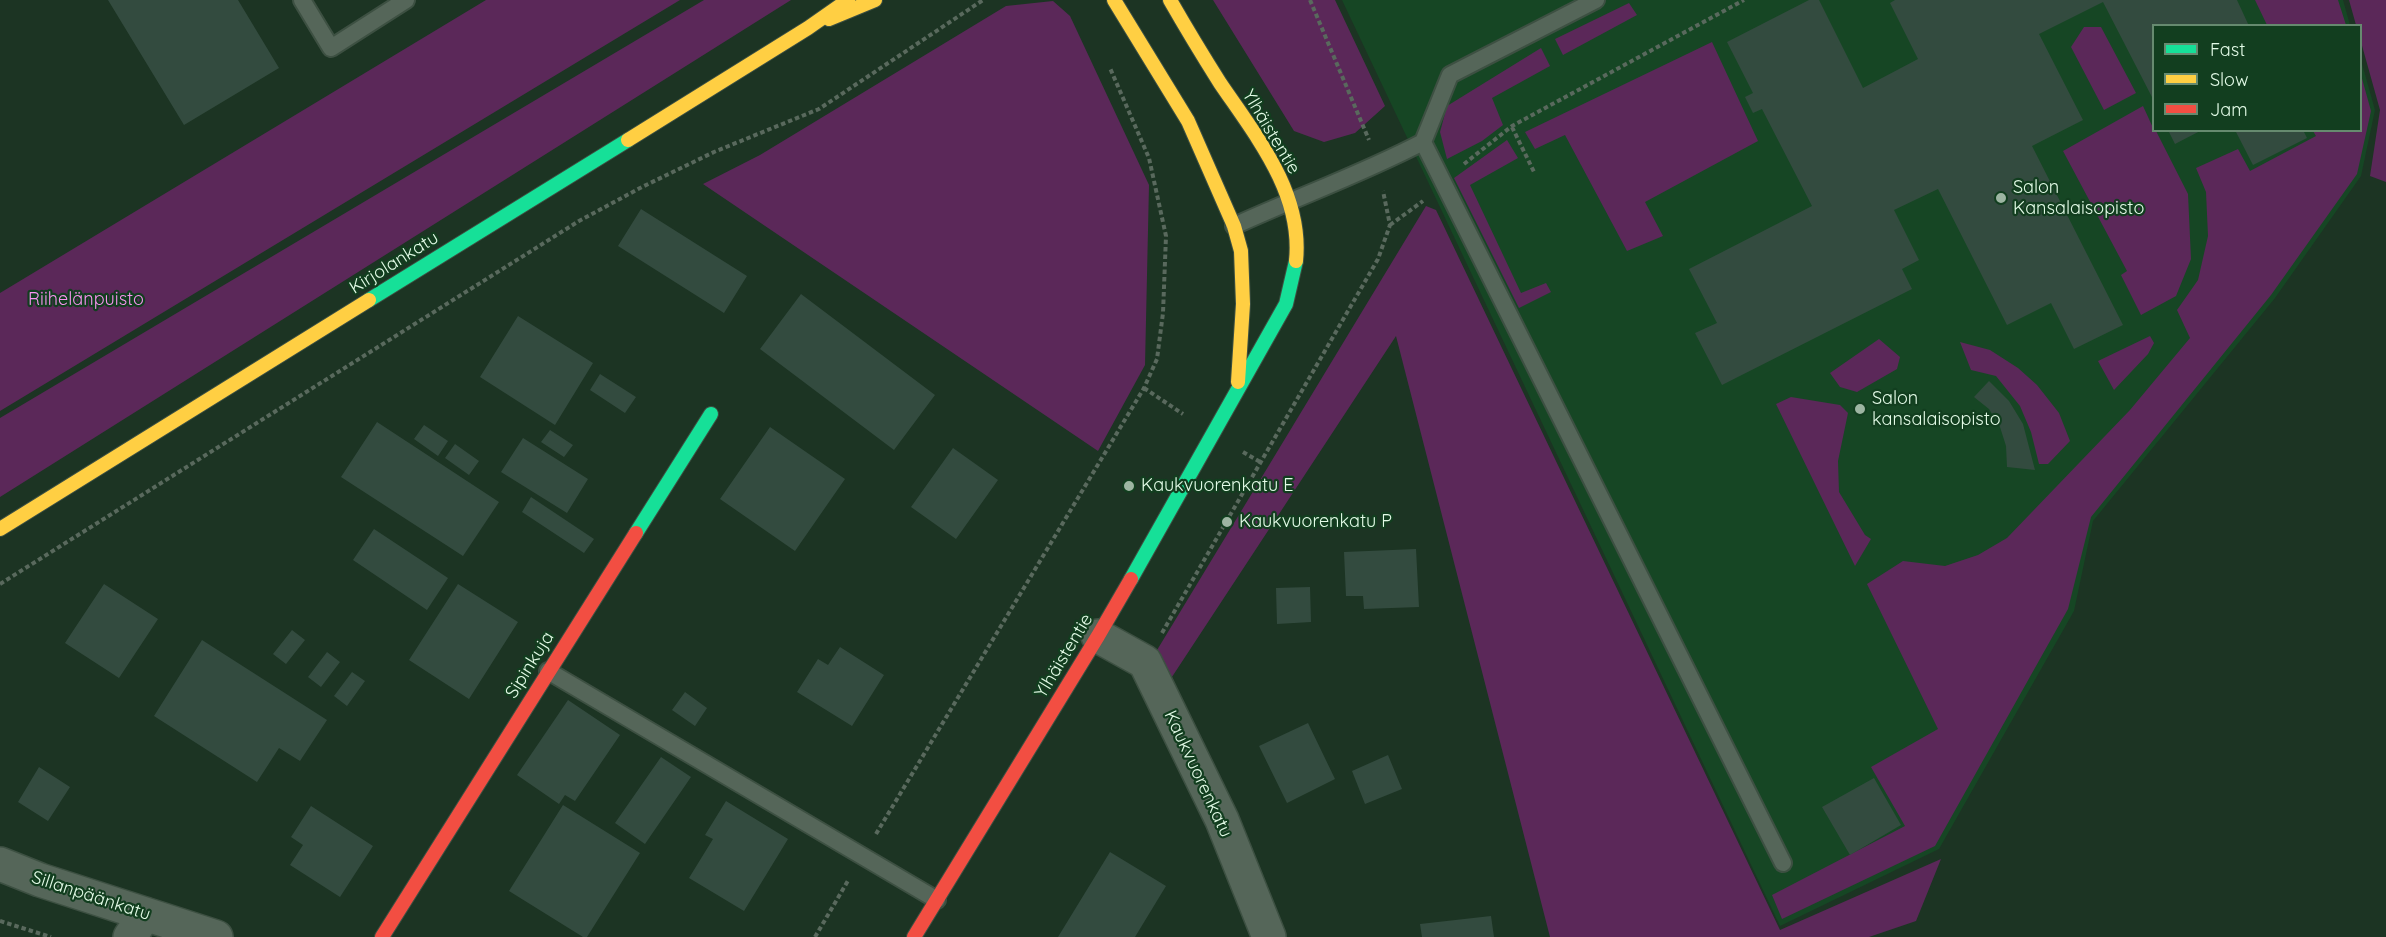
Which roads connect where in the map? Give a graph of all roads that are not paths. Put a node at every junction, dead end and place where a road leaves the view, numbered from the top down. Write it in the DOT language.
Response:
graph roads {
  1 [pos="302,0"];
  2 [pos="406,0"];
  3 [pos="848,0"];
  4 [pos="875,0"];
  5 [pos="1114,0"];
  6 [pos="1170,0"];
  7 [pos="1596,0"];
  8 [pos="808,28"];
  9 [pos="1423,142"];
  10 [pos="1289,201"];
  11 [pos="1234,225"];
  12 [pos="1238,390"];
  13 [pos="711,414"];
  14 [pos="0,529"];
  15 [pos="1098,636"];
  16 [pos="548,671"];
  17 [pos="1783,863"];
  18 [pos="0,864"];
  19 [pos="937,900"];
  20 [pos="138,926"];
  21 [pos="216,937"];
  22 [pos="382,937"];
  23 [pos="914,937"];
  24 [pos="1269,937"];
  1 -- 2 [label="lane"];
  3 -- 8 [label="street, Kirjolankatu"];
  4 -- 8 [label="street, Kirjolankatu"];
  5 -- 11 [label="street, Ylhäistentie"];
  6 -- 10 [label="street, Ylhäistentie"];
  7 -- 9 [label="lane"];
  8 -- 14 [label="street, Kirjolankatu"];
  9 -- 10 [label="lane"];
  9 -- 17 [label="lane"];
  10 -- 11 [label="lane"];
  10 -- 12 [label="street, Ylhäistentie"];
  11 -- 12 [label="street, Ylhäistentie"];
  12 -- 15 [label="street, Ylhäistentie"];
  13 -- 16 [label="street, Sipinkuja"];
  15 -- 19 [label="street, Ylhäistentie"];
  15 -- 24 [label="street, Kaukvuorenkatu"];
  16 -- 19 [label="lane"];
  16 -- 22 [label="street, Sipinkuja"];
  18 -- 20 [label="street, Sillanpäänkatu"];
  19 -- 23 [label="street, Ylhäistentie"];
  20 -- 21 [label="street, Sillanpäänkatu"];
}
